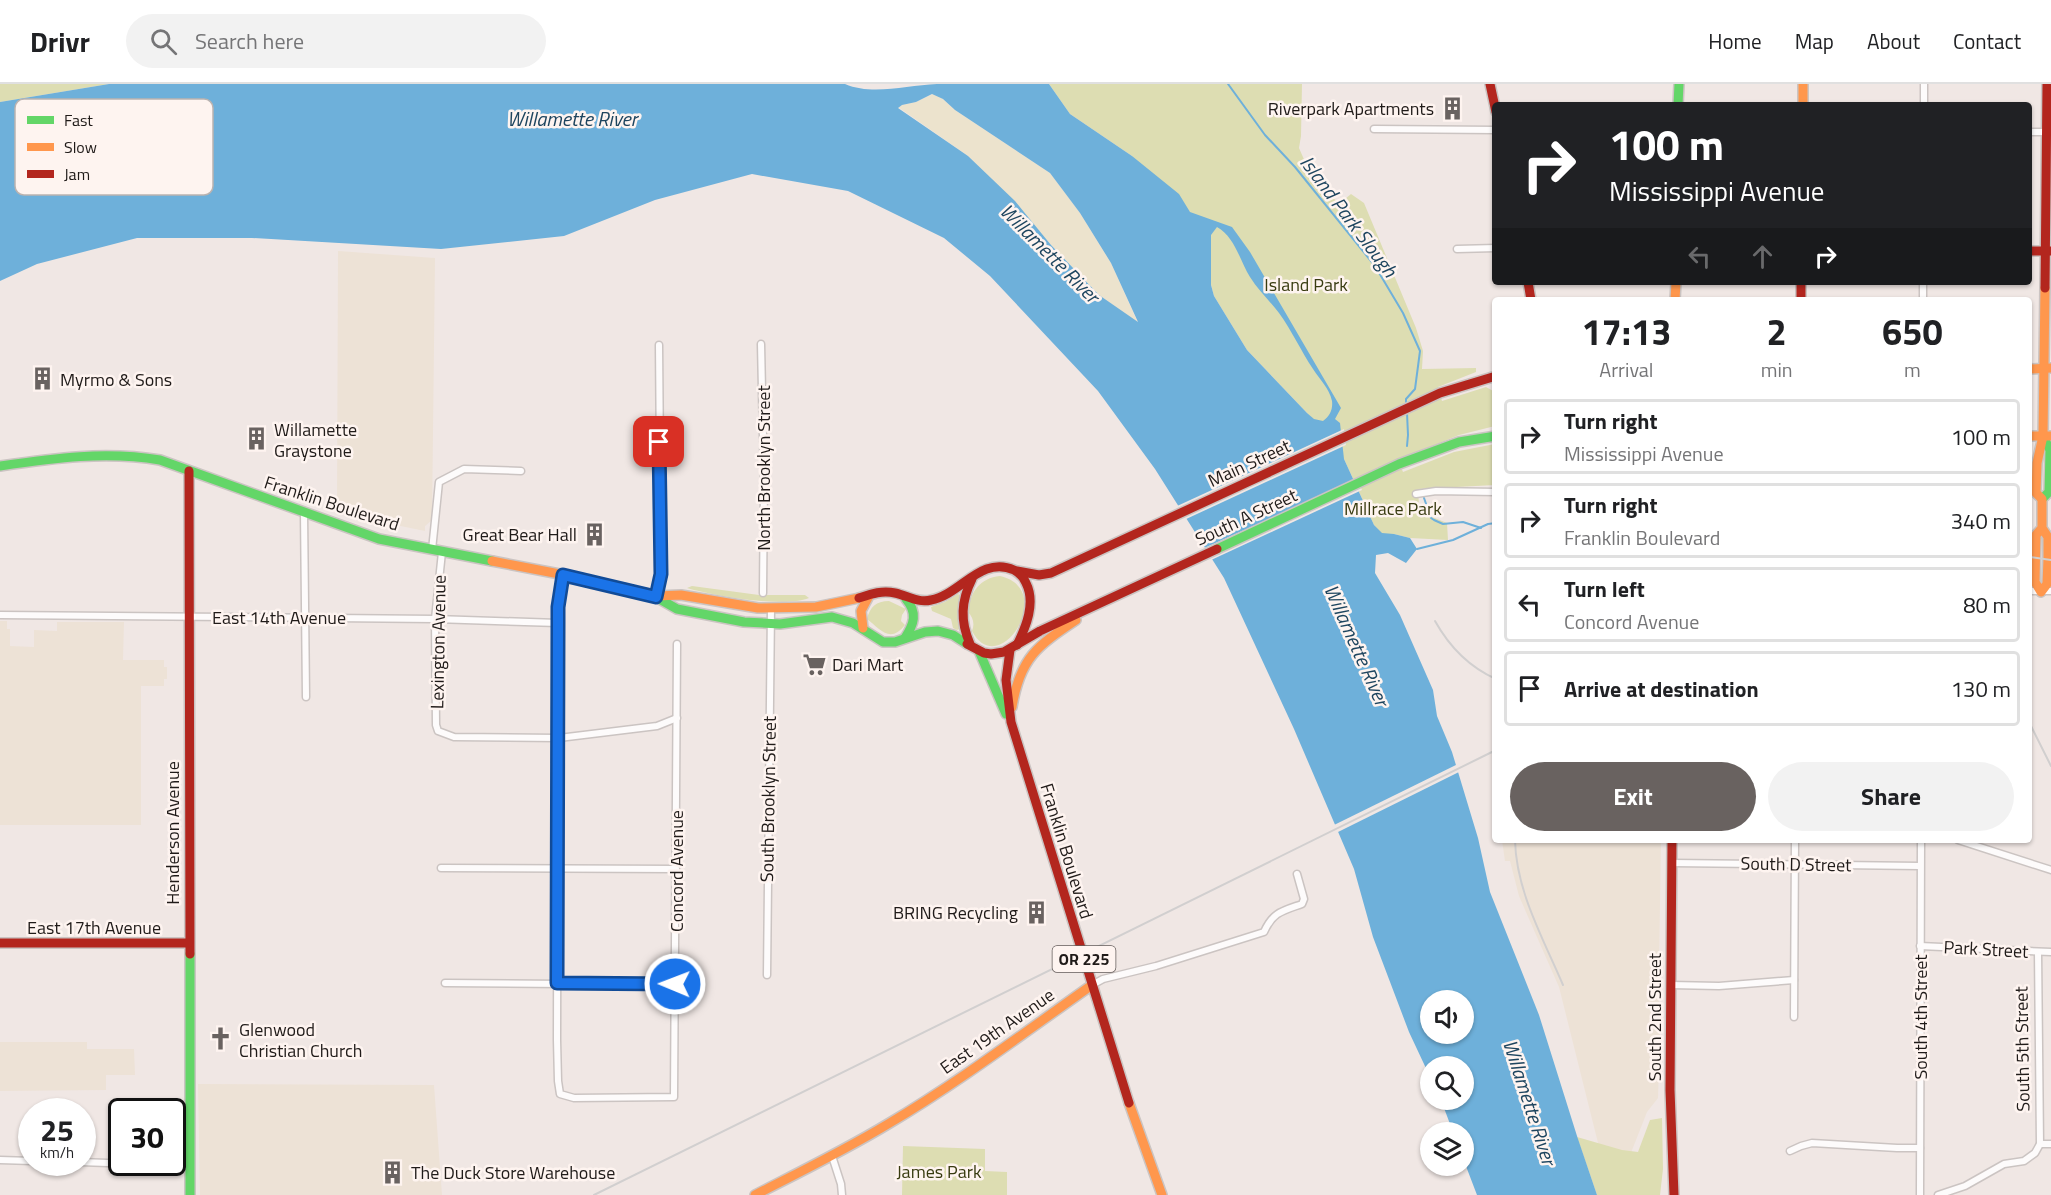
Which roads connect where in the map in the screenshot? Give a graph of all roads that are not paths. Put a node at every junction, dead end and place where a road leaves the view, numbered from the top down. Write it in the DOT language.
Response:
graph roads {
  1 [pos="1490,84"];
  2 [pos="1678,84"];
  3 [pos="1803,84"];
  4 [pos="1924,84"];
  5 [pos="2047,84"];
  6 [pos="1494,102"];
  7 [pos="1678,102"];
  8 [pos="1803,102"];
  9 [pos="1924,102"];
  10 [pos="1374,129"];
  11 [pos="1492,130"];
  12 [pos="2032,132"];
  13 [pos="2048,132"];
  14 [pos="1492,248"];
  15 [pos="1457,249"];
  16 [pos="2032,251"];
  17 [pos="2048,251"];
  18 [pos="761,344"];
  19 [pos="659,345"];
  20 [pos="2047,369"];
  21 [pos="1492,377"];
  22 [pos="1492,430"];
  23 [pos="2047,436"];
  24 [pos="1492,437"];
  25 [pos="1437,449"];
  26 [pos="0,466"];
  27 [pos="189,471"];
  28 [pos="521,471"];
  29 [pos="1492,492"];
  30 [pos="1416,494"];
  31 [pos="304,513"];
  32 [pos="437,551"];
  33 [pos="1017,571"];
  34 [pos="563,575"];
  35 [pos="973,577"];
  36 [pos="2046,591"];
  37 [pos="763,593"];
  38 [pos="869,596"];
  39 [pos="656,597"];
  40 [pos="906,599"];
  41 [pos="1104,602"];
  42 [pos="771,609"];
  43 [pos="0,615"];
  44 [pos="188,617"];
  45 [pos="306,617"];
  46 [pos="435,619"];
  47 [pos="558,623"];
  48 [pos="770,624"];
  49 [pos="863,628"];
  50 [pos="905,638"];
  51 [pos="677,644"];
  52 [pos="970,645"];
  53 [pos="1013,647"];
  54 [pos="978,651"];
  55 [pos="306,697"];
  56 [pos="676,718"];
  57 [pos="1011,722"];
  58 [pos="559,738"];
  59 [pos="1672,843"];
  60 [pos="1795,843"];
  61 [pos="1921,843"];
  62 [pos="1967,843"];
  63 [pos="1672,863"];
  64 [pos="1795,864"];
  65 [pos="1920,866"];
  66 [pos="441,868"];
  67 [pos="558,869"];
  68 [pos="676,869"];
  69 [pos="2051,870"];
  70 [pos="1297,874"];
  71 [pos="0,943"];
  72 [pos="188,943"];
  73 [pos="1920,946"];
  74 [pos="2038,952"];
  75 [pos="2051,952"];
  76 [pos="767,975"];
  77 [pos="1794,980"];
  78 [pos="445,983"];
  79 [pos="557,983"];
  80 [pos="675,984"];
  81 [pos="1092,985"];
  82 [pos="1671,985"];
  83 [pos="1794,1017"];
  84 [pos="2040,1144"];
  85 [pos="2051,1144"];
  86 [pos="1920,1148"];
  87 [pos="1790,1152"];
  88 [pos="832,1156"];
  89 [pos="0,1160"];
  90 [pos="18,1161"];
  91 [pos="96,1163"];
  92 [pos="190,1166"];
  93 [pos="190,1195"];
  94 [pos="754,1195"];
  95 [pos="842,1195"];
  96 [pos="1162,1195"];
  97 [pos="1674,1195"];
  98 [pos="1920,1195"];
  99 [pos="1938,1195"];
  1 -- 6 [label="main road"];
  2 -- 7 [label="main road"];
  3 -- 8 [label="main road"];
  4 -- 9 [label="street"];
  5 -- 13 [label="main road"];
  10 -- 11 [label="street"];
  12 -- 13 [label="street"];
  13 -- 17 [label="main road"];
  14 -- 15 [label="street"];
  16 -- 17 [label="main road"];
  17 -- 20 [label="main road"];
  18 -- 37 [label="street, North Brooklyn Street"];
  19 -- 39 [label="street"];
  20 -- 23 [label="main road"];
  21 -- 33 [label="main road, Main Street"];
  22 -- 25 [label="main road"];
  23 -- 36 [label="main road"];
  24 -- 25 [label="main road, South A Street"];
  25 -- 41 [label="main road, South A Street"];
  26 -- 27 [label="main road, Franklin Boulevard"];
  27 -- 31 [label="main road, Franklin Boulevard"];
  27 -- 44 [label="main road, Henderson Avenue"];
  28 -- 32 [label="street, Lexington Avenue"];
  29 -- 30 [label="street"];
  31 -- 32 [label="main road, Franklin Boulevard"];
  31 -- 45 [label="street"];
  32 -- 34 [label="main road, Franklin Boulevard"];
  32 -- 46 [label="street, Lexington Avenue"];
  33 -- 35 [label="main road, Franklin Boulevard"];
  33 -- 53 [label="main road, Franklin Boulevard"];
  34 -- 39 [label="main road, Franklin Boulevard"];
  34 -- 47 [label="street"];
  35 -- 40 [label="main road, Franklin Boulevard"];
  35 -- 52 [label="main road"];
  38 -- 40 [label="main road, Franklin Boulevard"];
  38 -- 42 [label="main road, Franklin Boulevard"];
  38 -- 49 [label="main road"];
  39 -- 42 [label="main road, Franklin Boulevard"];
  39 -- 48 [label="main road, Franklin Boulevard"];
  40 -- 50 [label="main road"];
  41 -- 53 [label="main road, South A Street"];
  41 -- 57 [label="main road, OR 225"];
  42 -- 48 [label="street, South Brooklyn Street"];
  43 -- 44 [label="street, East 14th Avenue"];
  44 -- 45 [label="street, East 14th Avenue"];
  44 -- 72 [label="main road, Henderson Avenue"];
  45 -- 46 [label="street, East 14th Avenue"];
  45 -- 55 [label="street"];
  46 -- 47 [label="street, East 14th Avenue"];
  46 -- 58 [label="street, Lexington Avenue"];
  47 -- 58 [label="street"];
  48 -- 49 [label="main road, Franklin Boulevard"];
  48 -- 76 [label="street, South Brooklyn Street"];
  49 -- 50 [label="main road, Franklin Boulevard"];
  50 -- 52 [label="main road, Franklin Boulevard"];
  51 -- 56 [label="street, Concord Avenue"];
  52 -- 54 [label="main road, Franklin Boulevard"];
  53 -- 54 [label="main road"];
  53 -- 57 [label="main road, Franklin Boulevard / OR 225"];
  54 -- 57 [label="main road, Franklin Boulevard / OR 225"];
  56 -- 58 [label="street"];
  56 -- 68 [label="street, Concord Avenue"];
  57 -- 81 [label="main road, Franklin Boulevard / OR 225"];
  58 -- 67 [label="street"];
  59 -- 63 [label="main road, South 2nd Street"];
  60 -- 64 [label="street"];
  61 -- 65 [label="street, South 4th Street"];
  62 -- 69 [label="street"];
  63 -- 64 [label="street, South D Street"];
  63 -- 82 [label="main road, South 2nd Street"];
  64 -- 65 [label="street, South D Street"];
  64 -- 77 [label="street"];
  65 -- 73 [label="street, South 4th Street"];
  66 -- 67 [label="street"];
  67 -- 68 [label="street"];
  67 -- 79 [label="street"];
  68 -- 80 [label="street, Concord Avenue"];
  70 -- 81 [label="street, East 19th Avenue"];
  71 -- 72 [label="main road, East 17th Avenue"];
  72 -- 92 [label="main road, Henderson Avenue"];
  73 -- 74 [label="street, Park Street"];
  73 -- 86 [label="street, South 4th Street"];
  74 -- 75 [label="street, Park Street"];
  74 -- 84 [label="street, South 5th Street"];
  77 -- 82 [label="street"];
  77 -- 83 [label="street"];
  78 -- 79 [label="street"];
  79 -- 80 [label="street"];
  79 -- 80 [label="street, Concord Avenue"];
  81 -- 88 [label="main road, East 19th Avenue"];
  81 -- 96 [label="main road, Franklin Boulevard / OR 225"];
  82 -- 97 [label="main road, South 2nd Street"];
  84 -- 85 [label="street"];
  84 -- 99 [label="street"];
  86 -- 87 [label="street"];
  86 -- 98 [label="street, South 4th Street"];
  88 -- 94 [label="main road, East 19th Avenue"];
  88 -- 95 [label="street"];
  89 -- 90 [label="street"];
  91 -- 92 [label="street"];
  92 -- 93 [label="main road, Henderson Avenue"];
}
